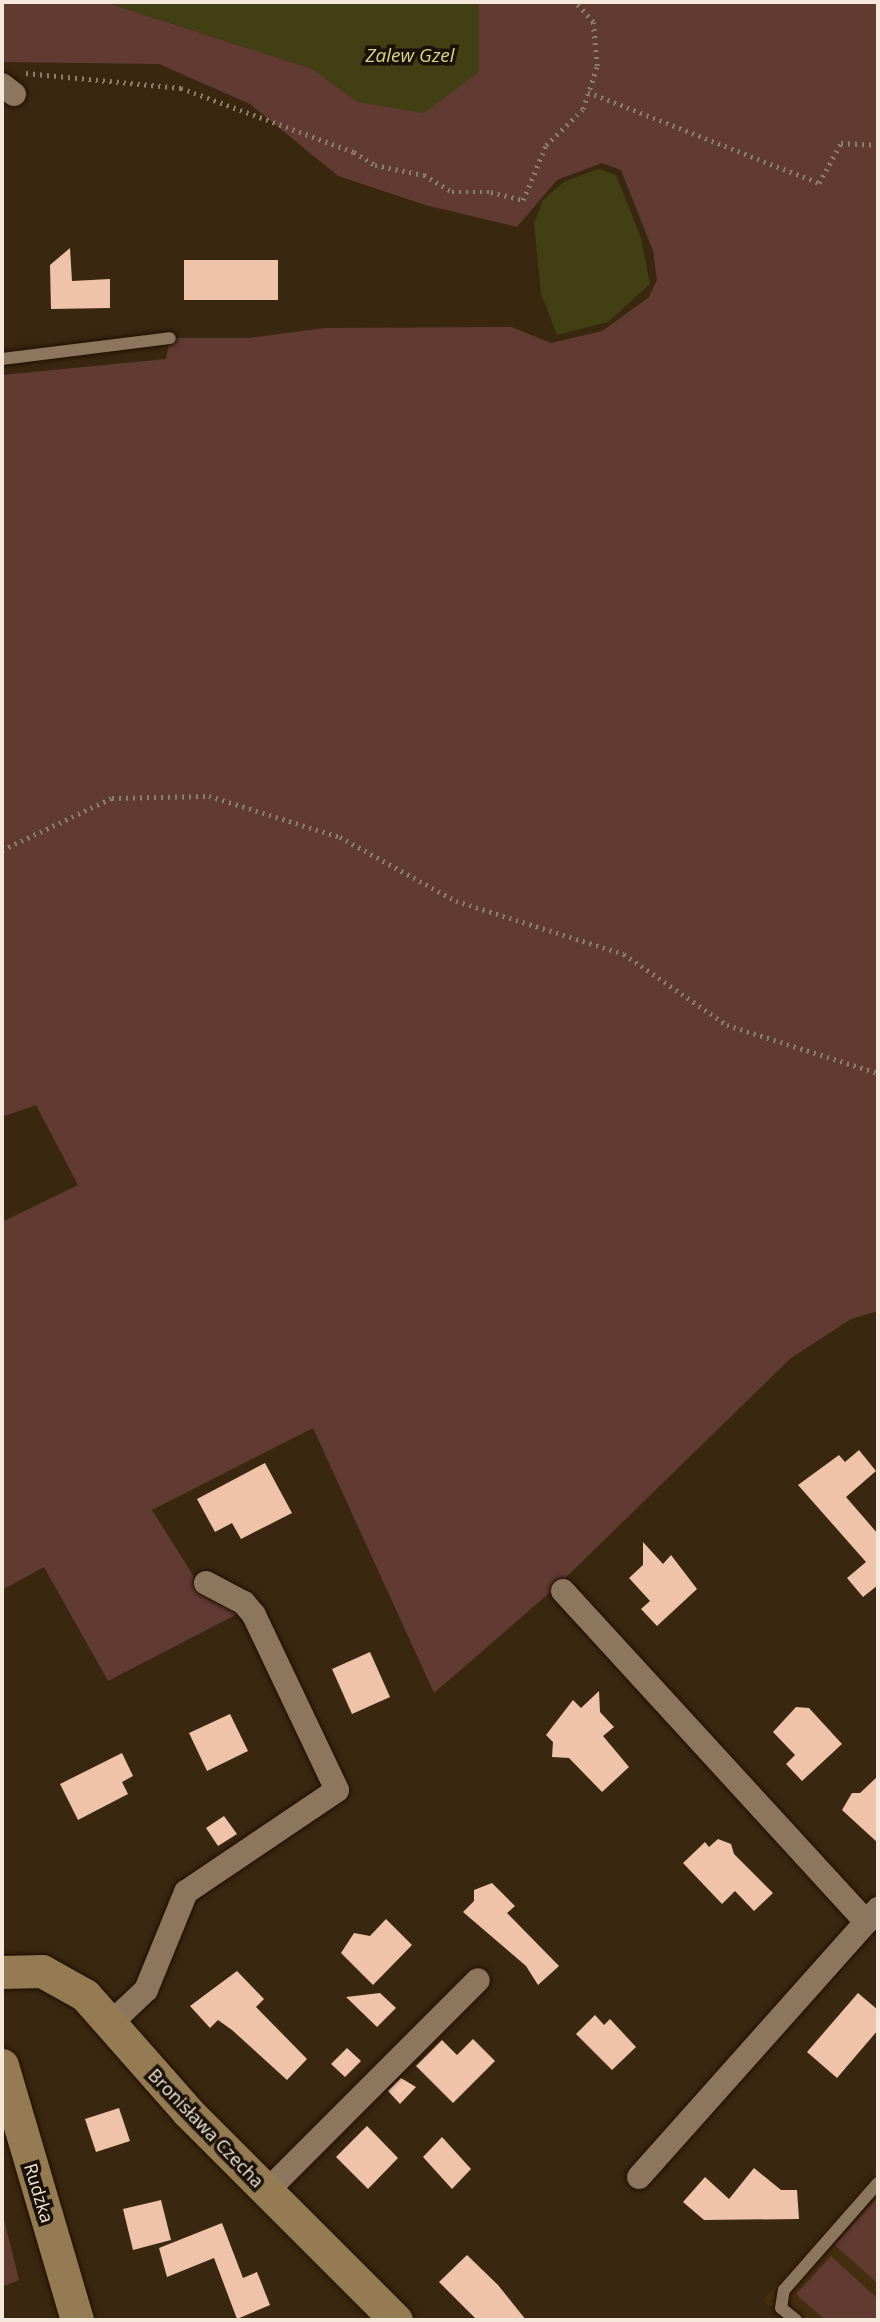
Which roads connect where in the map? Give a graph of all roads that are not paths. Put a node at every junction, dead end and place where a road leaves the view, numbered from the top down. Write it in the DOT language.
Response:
graph roads {
  1 [pos="170,338"];
  2 [pos="2,359"];
  3 [pos="206,1583"];
  4 [pos="563,1591"];
  5 [pos="872,1916"];
  6 [pos="2,1972"];
  7 [pos="478,1980"];
  8 [pos="111,2023"];
  9 [pos="2,2065"];
  10 [pos="639,2178"];
  11 [pos="878,2183"];
  12 [pos="267,2191"];
  13 [pos="77,2320"];
  14 [pos="396,2320"];
  15 [pos="796,2320"];
  1 -- 2 [label="lane"];
  3 -- 8 [label="street"];
  4 -- 5 [label="street"];
  5 -- 10 [label="street"];
  6 -- 8 [label="street, Bronisława Czecha"];
  7 -- 12 [label="street"];
  8 -- 12 [label="street, Bronisława Czecha"];
  9 -- 13 [label="street, Rudzka"];
  11 -- 15 [label="lane"];
  12 -- 14 [label="street, Bronisława Czecha"];
}
